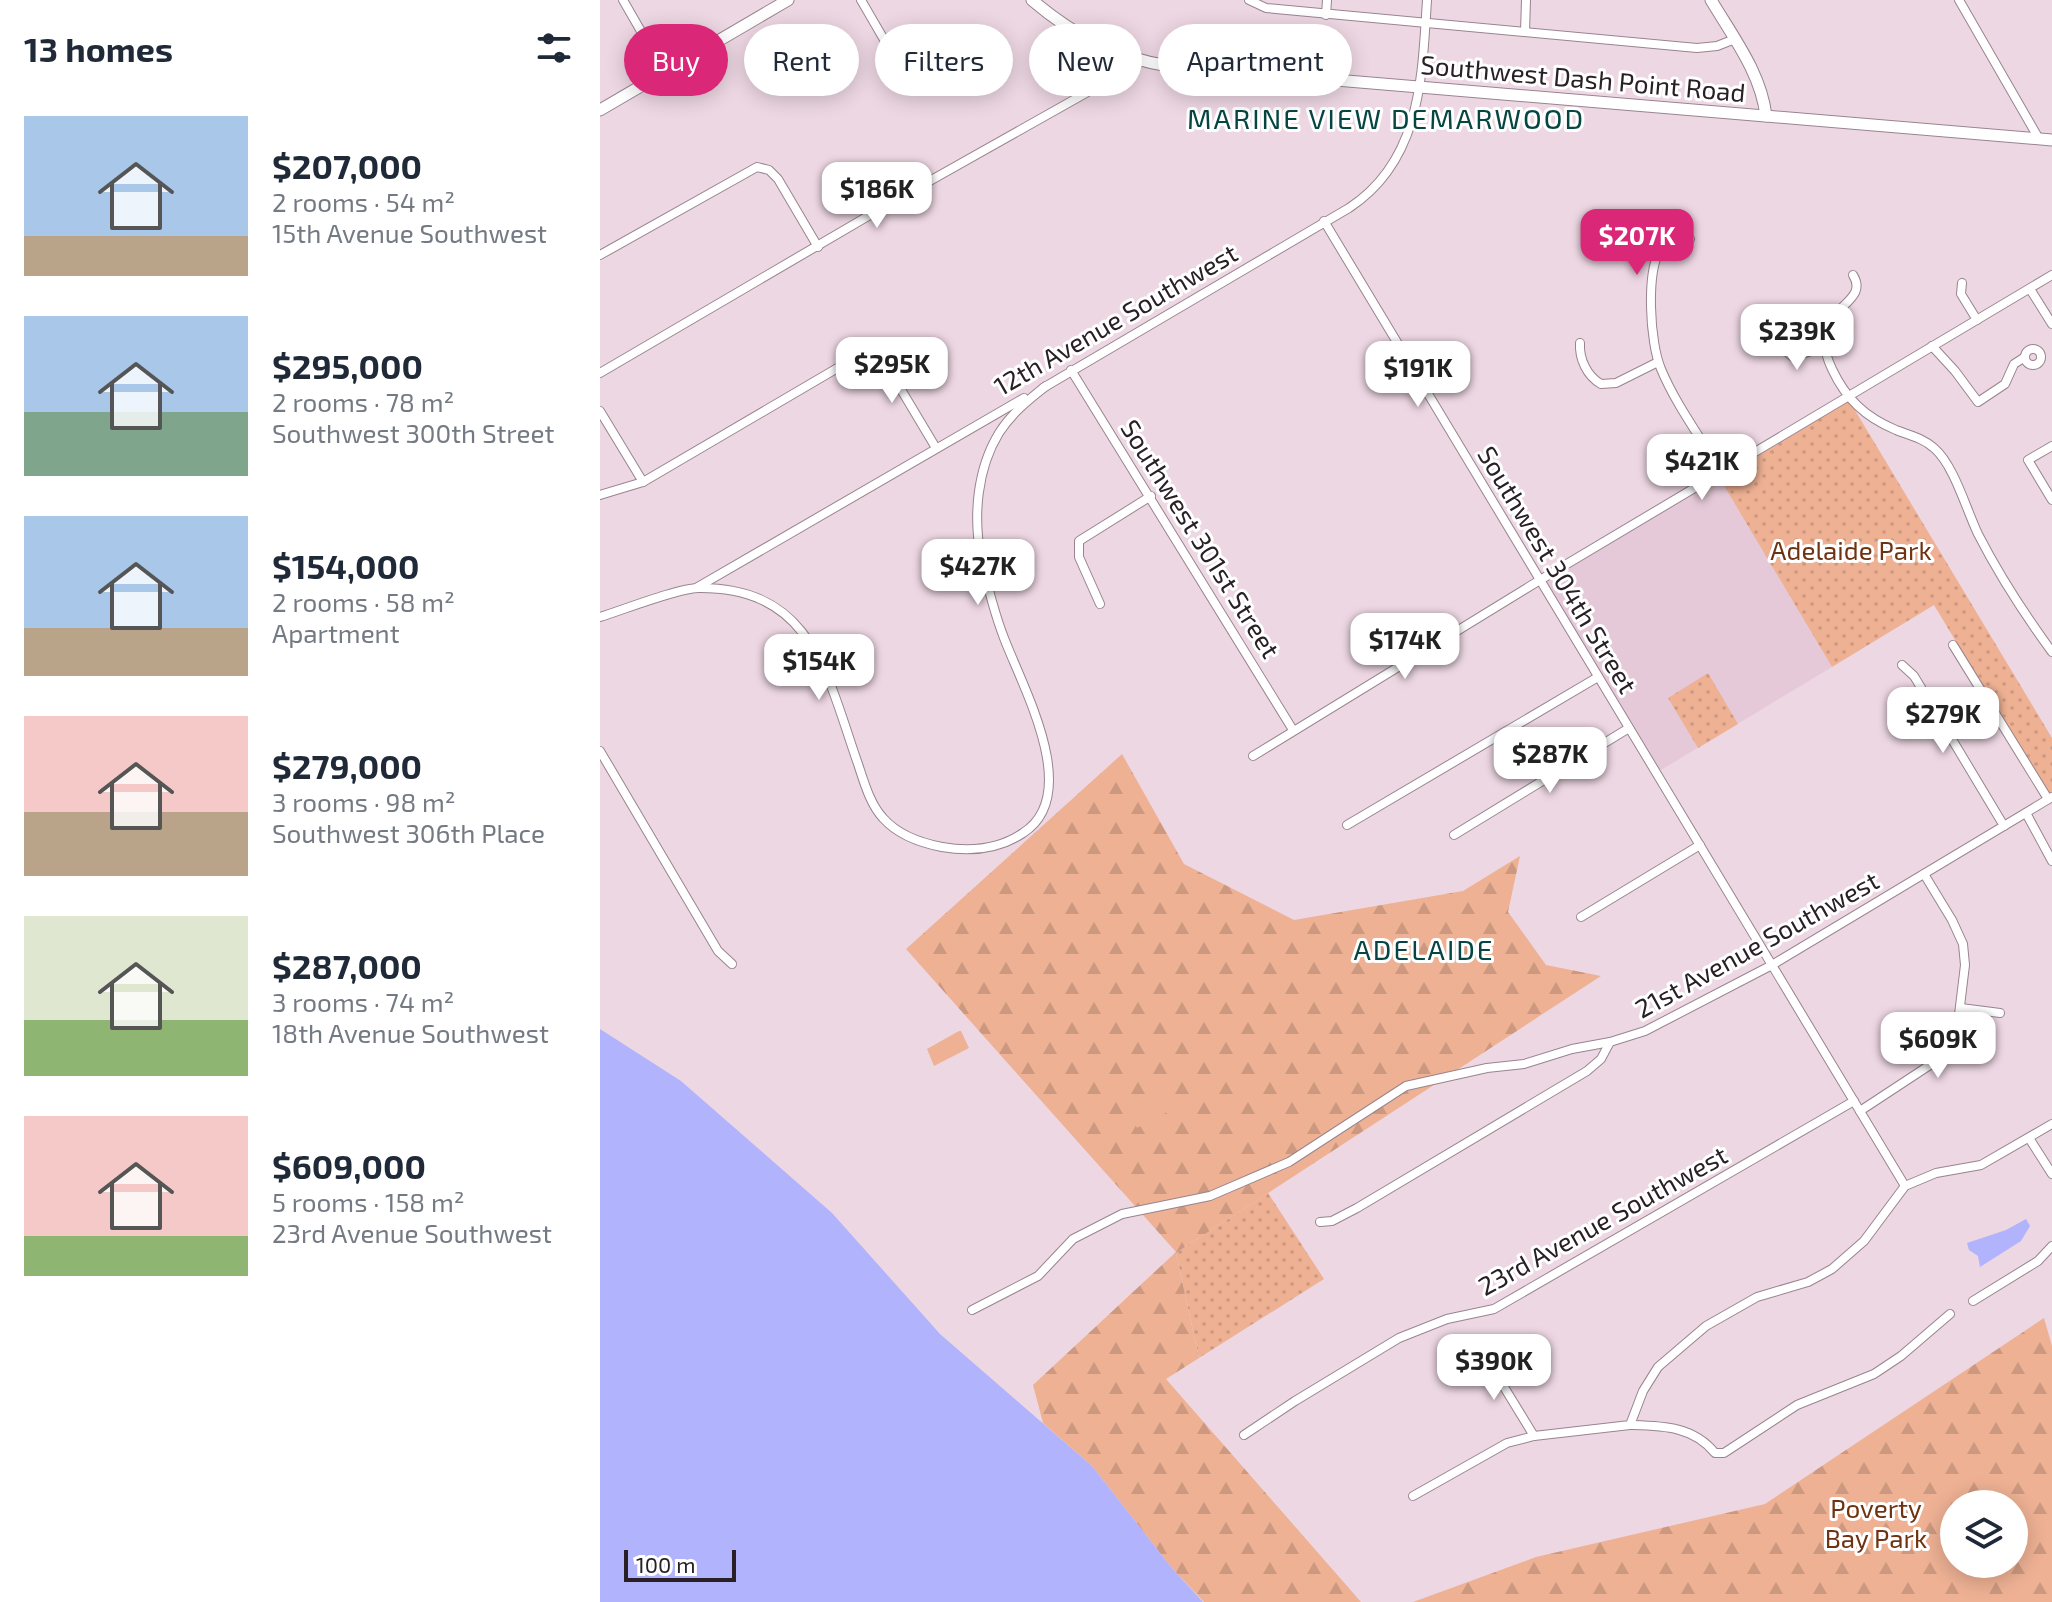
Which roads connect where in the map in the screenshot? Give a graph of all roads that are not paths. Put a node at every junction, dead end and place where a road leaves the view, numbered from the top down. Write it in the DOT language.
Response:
graph roads {
  1 [pos="623,0"];
  2 [pos="788,0"];
  3 [pos="861,0"];
  4 [pos="1032,0"];
  5 [pos="1327,0"];
  6 [pos="1427,0"];
  7 [pos="1526,0"];
  8 [pos="1711,0"];
  9 [pos="1959,0"];
  10 [pos="1250,1"];
  11 [pos="1326,15"];
  12 [pos="1426,22"];
  13 [pos="637,24"];
  14 [pos="875,24"];
  15 [pos="1064,24"];
  16 [pos="1525,32"];
  17 [pos="728,36"];
  18 [pos="1735,39"];
  19 [pos="1142,62"];
  20 [pos="1420,87"];
  21 [pos="625,96"];
  22 [pos="1081,96"];
  23 [pos="600,110"];
  24 [pos="1766,116"];
  25 [pos="2039,139"];
  26 [pos="2052,140"];
  27 [pos="1324,221"];
  28 [pos="1690,239"];
  29 [pos="818,247"];
  30 [pos="600,255"];
  31 [pos="1853,275"];
  32 [pos="2052,275"];
  33 [pos="1962,283"];
  34 [pos="2030,289"];
  35 [pos="1977,320"];
  36 [pos="2052,324"];
  37 [pos="1580,343"];
  38 [pos="1932,346"];
  39 [pos="1823,347"];
  40 [pos="1782,348"];
  41 [pos="2025,357"];
  42 [pos="1658,362"];
  43 [pos="1071,370"];
  44 [pos="600,373"];
  45 [pos="1046,386"];
  46 [pos="1847,397"];
  47 [pos="600,411"];
  48 [pos="2052,446"];
  49 [pos="936,448"];
  50 [pos="1721,472"];
  51 [pos="643,482"];
  52 [pos="600,495"];
  53 [pos="1151,496"];
  54 [pos="2052,500"];
  55 [pos="1540,580"];
  56 [pos="696,588"];
  57 [pos="1100,604"];
  58 [pos="600,617"];
  59 [pos="1953,645"];
  60 [pos="2052,652"];
  61 [pos="1902,665"];
  62 [pos="1598,677"];
  63 [pos="1629,728"];
  64 [pos="1293,730"];
  65 [pos="600,751"];
  66 [pos="1253,756"];
  67 [pos="2050,798"];
  68 [pos="2026,813"];
  69 [pos="1347,825"];
  70 [pos="2004,826"];
  71 [pos="1454,835"];
  72 [pos="1700,845"];
  73 [pos="2052,861"];
  74 [pos="1924,874"];
  75 [pos="1581,917"];
  76 [pos="732,964"];
  77 [pos="1772,965"];
  78 [pos="1961,1008"];
  79 [pos="2000,1013"];
  80 [pos="1610,1042"];
  81 [pos="1854,1101"];
  82 [pos="1860,1111"];
  83 [pos="2052,1124"];
  84 [pos="2029,1138"];
  85 [pos="2052,1174"];
  86 [pos="1905,1186"];
  87 [pos="1320,1222"];
  88 [pos="2052,1246"];
  89 [pos="1973,1301"];
  90 [pos="972,1310"];
  91 [pos="1950,1314"];
  92 [pos="1482,1351"];
  93 [pos="1630,1425"];
  94 [pos="1244,1435"];
  95 [pos="1534,1436"];
  96 [pos="1413,1496"];
  1 -- 13 [label="street"];
  2 -- 17 [label="main road"];
  3 -- 14 [label="street"];
  4 -- 15 [label="main road, Southwest Dash Point Road"];
  5 -- 11 [label="street"];
  6 -- 12 [label="street, 12th Avenue Southwest"];
  7 -- 16 [label="street"];
  8 -- 18 [label="main road"];
  9 -- 25 [label="street"];
  10 -- 11 [label="street"];
  11 -- 12 [label="street"];
  12 -- 16 [label="street"];
  12 -- 20 [label="street, 12th Avenue Southwest"];
  16 -- 18 [label="street"];
  18 -- 24 [label="main road"];
  19 -- 20 [label="main road, Southwest Dash Point Road"];
  20 -- 24 [label="main road, Southwest Dash Point Road"];
  20 -- 27 [label="street, 12th Avenue Southwest"];
  21 -- 23 [label="main road"];
  22 -- 29 [label="street"];
  24 -- 25 [label="main road, Southwest Dash Point Road"];
  25 -- 26 [label="main road, Southwest Dash Point Road"];
  27 -- 43 [label="street, 12th Avenue Southwest"];
  27 -- 55 [label="street, Southwest 304th Street"];
  28 -- 42 [label="street"];
  29 -- 30 [label="street"];
  29 -- 44 [label="street"];
  31 -- 39 [label="street"];
  32 -- 34 [label="street"];
  33 -- 35 [label="street"];
  34 -- 35 [label="street"];
  34 -- 36 [label="street"];
  35 -- 38 [label="street"];
  37 -- 42 [label="street"];
  38 -- 41 [label="street"];
  38 -- 46 [label="street"];
  39 -- 40 [label="street"];
  39 -- 46 [label="street"];
  42 -- 50 [label="street"];
  43 -- 45 [label="street, 12th Avenue Southwest"];
  43 -- 53 [label="street, Southwest 301st Street"];
  45 -- 49 [label="street, 12th Avenue Southwest"];
  45 -- 56 [label="street"];
  46 -- 50 [label="street"];
  46 -- 60 [label="street"];
  47 -- 51 [label="street"];
  48 -- 54 [label="street"];
  49 -- 51 [label="street"];
  49 -- 56 [label="street, 12th Avenue Southwest"];
  50 -- 55 [label="street"];
  51 -- 52 [label="street"];
  53 -- 57 [label="street"];
  53 -- 64 [label="street, Southwest 301st Street"];
  55 -- 62 [label="street, Southwest 304th Street"];
  55 -- 64 [label="street"];
  56 -- 58 [label="street"];
  59 -- 67 [label="street"];
  61 -- 70 [label="street"];
  62 -- 63 [label="street, Southwest 304th Street"];
  62 -- 69 [label="street"];
  63 -- 71 [label="street"];
  63 -- 72 [label="street, Southwest 304th Street"];
  64 -- 66 [label="street"];
  65 -- 76 [label="street"];
  67 -- 68 [label="street, 21st Avenue Southwest"];
  68 -- 70 [label="street, 21st Avenue Southwest"];
  68 -- 73 [label="street"];
  70 -- 74 [label="street, 21st Avenue Southwest"];
  72 -- 75 [label="street"];
  72 -- 77 [label="street, Southwest 304th Street"];
  74 -- 77 [label="street, 21st Avenue Southwest"];
  74 -- 78 [label="street"];
  77 -- 80 [label="street, 21st Avenue Southwest"];
  77 -- 81 [label="street, Southwest 304th Street"];
  78 -- 79 [label="street"];
  78 -- 82 [label="street"];
  80 -- 87 [label="street, 21st Avenue Southwest"];
  80 -- 90 [label="street"];
  81 -- 82 [label="street, Southwest 304th Street"];
  81 -- 94 [label="street, 23rd Avenue Southwest"];
  82 -- 86 [label="street, Southwest 304th Street"];
  83 -- 84 [label="street"];
  84 -- 85 [label="street"];
  84 -- 86 [label="street"];
  86 -- 93 [label="street"];
  88 -- 89 [label="street"];
  91 -- 93 [label="street"];
  92 -- 95 [label="street"];
  93 -- 95 [label="street"];
  95 -- 96 [label="street"];
}
